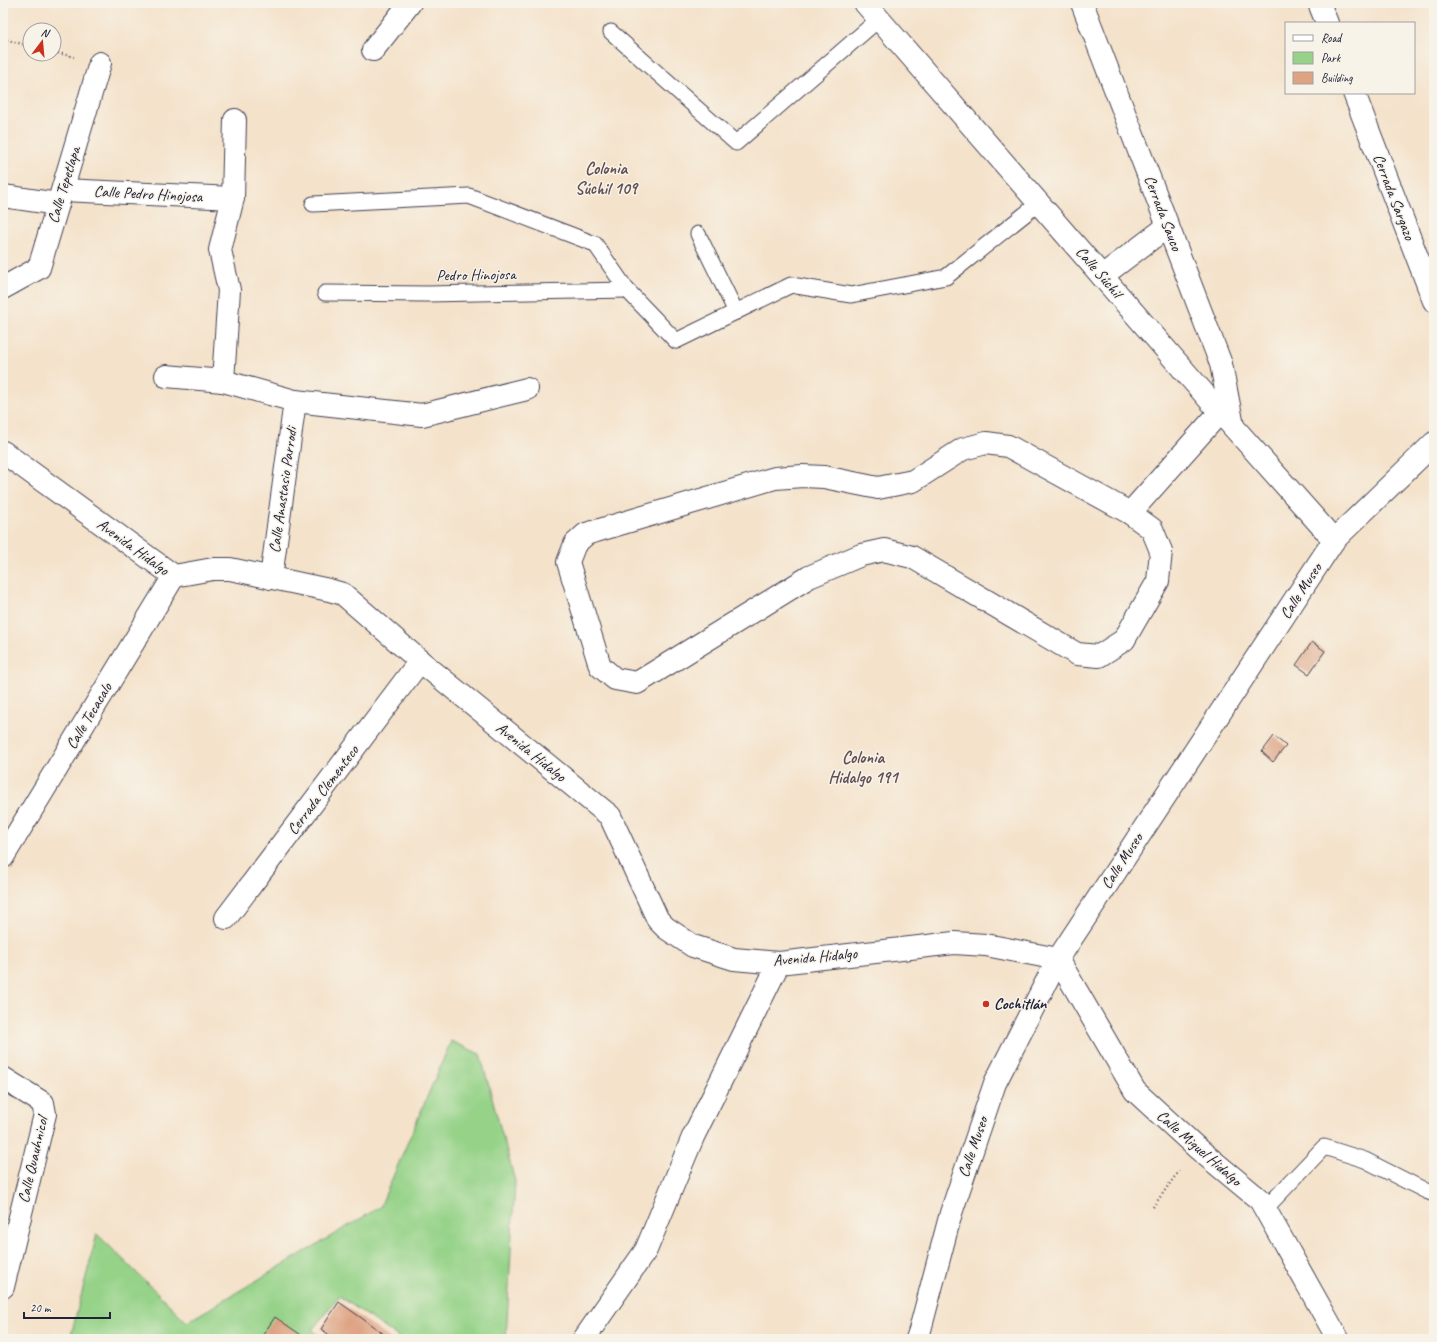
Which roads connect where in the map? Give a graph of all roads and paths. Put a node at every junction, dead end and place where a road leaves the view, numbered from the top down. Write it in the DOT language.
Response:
graph roads {
  1 [pos="410,3"];
  2 [pos="1082,3"];
  3 [pos="1319,3"];
  4 [pos="872,11"];
  5 [pos="1327,22"];
  6 [pos="611,32"];
  7 [pos="3,39"];
  8 [pos="22,44"];
  9 [pos="373,50"];
  10 [pos="100,63"];
  11 [pos="1354,94"];
  12 [pos="235,120"];
  13 [pos="3,196"];
  14 [pos="61,197"];
  15 [pos="233,198"];
  16 [pos="1039,203"];
  17 [pos="313,204"];
  18 [pos="1168,226"];
  19 [pos="698,234"];
  20 [pos="1102,276"];
  21 [pos="3,288"];
  22 [pos="627,290"];
  23 [pos="325,293"];
  24 [pos="1434,301"];
  25 [pos="736,312"];
  26 [pos="166,376"];
  27 [pos="223,381"];
  28 [pos="527,389"];
  29 [pos="295,401"];
  30 [pos="1226,419"];
  31 [pos="1434,443"];
  32 [pos="3,452"];
  33 [pos="1130,513"];
  34 [pos="1334,540"];
  35 [pos="174,576"];
  36 [pos="271,578"];
  37 [pos="420,661"];
  38 [pos="3,856"];
  39 [pos="226,918"];
  40 [pos="1058,959"];
  41 [pos="779,963"];
  42 [pos="3,1078"];
  43 [pos="1181,1169"];
  44 [pos="1434,1194"];
  45 [pos="1153,1207"];
  46 [pos="1265,1209"];
  47 [pos="3,1287"];
  48 [pos="584,1339"];
  49 [pos="917,1339"];
  50 [pos="1338,1339"];
  1 -- 9 [label="street"];
  2 -- 18 [label="street, Cerrada Sauco"];
  3 -- 5 [label="street"];
  4 -- 6 [label="lane"];
  4 -- 16 [label="street, Calle Súchil"];
  7 -- 8 [label="path"];
  10 -- 14 [label="street, Calle Tepetlapa"];
  11 -- 24 [label="street, Cerrada Sargazo"];
  12 -- 15 [label="street"];
  13 -- 14 [label="street, Calle Pedro Hinojosa"];
  14 -- 15 [label="street, Calle Pedro Hinojosa"];
  14 -- 21 [label="street, Calle Tepetlapa"];
  15 -- 27 [label="street"];
  16 -- 20 [label="street, Calle Súchil"];
  16 -- 25 [label="lane"];
  17 -- 22 [label="lane"];
  18 -- 20 [label="street"];
  18 -- 30 [label="street, Cerrada Sauco"];
  19 -- 25 [label="lane"];
  20 -- 30 [label="street, Calle Súchil"];
  22 -- 23 [label="lane, Pedro Hinojosa"];
  22 -- 25 [label="lane"];
  26 -- 27 [label="street"];
  27 -- 29 [label="street"];
  28 -- 29 [label="street"];
  29 -- 36 [label="street, Calle Anastasio Parrodi"];
  30 -- 33 [label="street"];
  30 -- 34 [label="street, Calle Súchil"];
  31 -- 34 [label="street, Calle Museo"];
  32 -- 35 [label="street, Avenida Hidalgo"];
  33 -- 33 [label="street"];
  34 -- 40 [label="street, Calle Museo"];
  35 -- 36 [label="street, Avenida Hidalgo"];
  35 -- 38 [label="street, Calle Tecacalo"];
  36 -- 37 [label="street, Avenida Hidalgo"];
  37 -- 39 [label="street, Cerrada Clementeco"];
  37 -- 41 [label="street, Avenida Hidalgo"];
  40 -- 41 [label="street, Avenida Hidalgo"];
  40 -- 46 [label="street, Calle Miguel Hidalgo"];
  40 -- 49 [label="street, Calle Museo"];
  41 -- 48 [label="street"];
  42 -- 47 [label="street, Calle Quauhnicol"];
  43 -- 45 [label="path"];
  44 -- 46 [label="lane"];
  46 -- 50 [label="street, Calle Miguel Hidalgo"];
}
